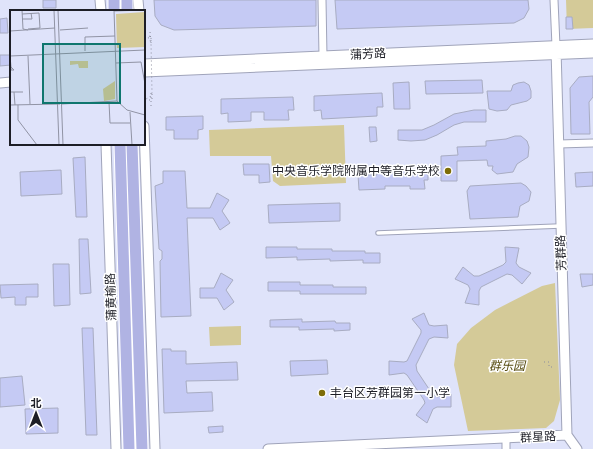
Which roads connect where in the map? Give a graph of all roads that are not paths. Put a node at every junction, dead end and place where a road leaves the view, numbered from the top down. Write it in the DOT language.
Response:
graph roads {
  1 [pos="100,0"];
  2 [pos="138,0"];
  3 [pos="322,0"];
  4 [pos="554,0"];
  5 [pos="101,10"];
  6 [pos="139,10"];
  7 [pos="593,44"];
  8 [pos="556,50"];
  9 [pos="593,53"];
  10 [pos="323,56"];
  11 [pos="145,64"];
  12 [pos="145,72"];
  13 [pos="10,82"];
  14 [pos="0,83"];
  15 [pos="593,142"];
  16 [pos="559,144"];
  17 [pos="106,145"];
  18 [pos="120,145"];
  19 [pos="132,145"];
  20 [pos="145,145"];
  21 [pos="560,226"];
  22 [pos="378,233"];
  23 [pos="567,435"];
  24 [pos="506,439"];
  25 [pos="116,449"];
  26 [pos="129,449"];
  27 [pos="142,449"];
  28 [pos="155,449"];
  29 [pos="268,449"];
  30 [pos="506,449"];
  31 [pos="577,449"];
  1 -- 5 [label="street"];
  2 -- 6 [label="street"];
  3 -- 10 [label="street"];
  4 -- 8 [label="street, 芳群路"];
  7 -- 8 [label="street, 蒲芳路"];
  8 -- 9 [label="street, 蒲芳路"];
  8 -- 10 [label="street, 蒲芳路"];
  8 -- 12 [label="street, 蒲芳路"];
  8 -- 16 [label="street, 芳群路"];
  10 -- 11 [label="street, 蒲芳路"];
  13 -- 14 [label="street"];
  15 -- 16 [label="street"];
  16 -- 21 [label="street, 芳群路"];
  17 -- 25 [label="street"];
  18 -- 26 [label="main road, 蒲黄榆路"];
  19 -- 27 [label="main road"];
  20 -- 28 [label="street"];
  21 -- 22 [label="lane"];
  21 -- 23 [label="street, 芳群路"];
  23 -- 24 [label="street, 群星路"];
  23 -- 31 [label="street"];
  24 -- 29 [label="street, 群星路"];
  24 -- 30 [label="street"];
}
